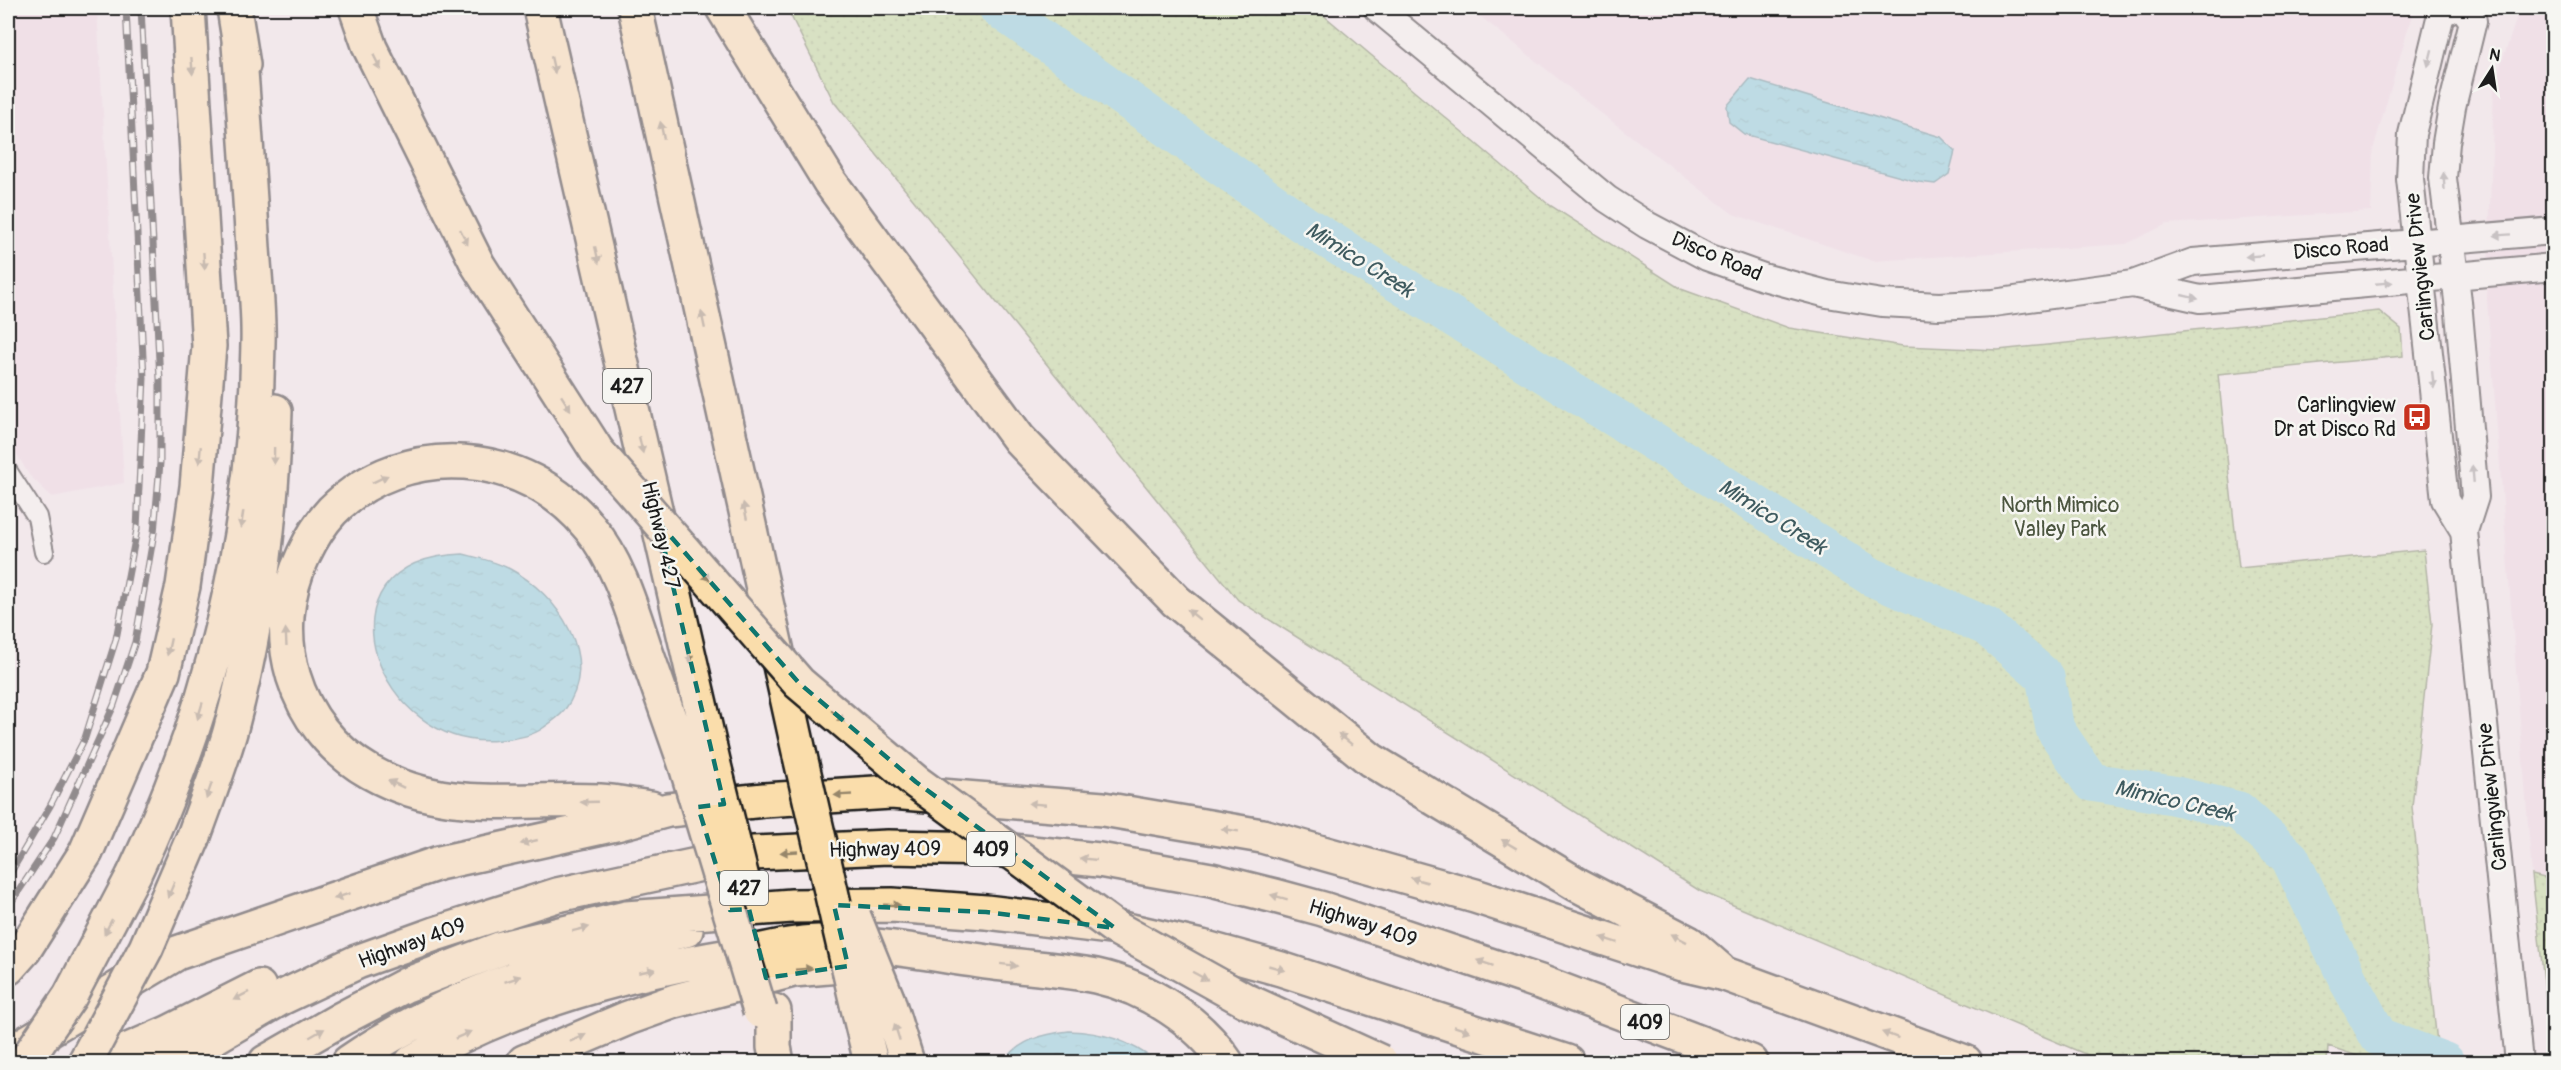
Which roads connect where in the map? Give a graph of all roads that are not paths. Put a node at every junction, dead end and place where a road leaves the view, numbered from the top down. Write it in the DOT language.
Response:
graph roads {
  1 [pos="188,8"];
  2 [pos="234,8"];
  3 [pos="356,8"];
  4 [pos="540,8"];
  5 [pos="635,8"];
  6 [pos="723,8"];
  7 [pos="1377,8"];
  8 [pos="2452,8"];
  9 [pos="2463,8"];
  10 [pos="239,44"];
  11 [pos="2553,231"];
  12 [pos="2451,239"];
  13 [pos="2417,242"];
  14 [pos="2553,267"];
  15 [pos="2455,277"];
  16 [pos="2422,280"];
  17 [pos="2133,284"];
  18 [pos="8,472"];
  19 [pos="2464,531"];
  20 [pos="44,552"];
  21 [pos="700,765"];
  22 [pos="668,810"];
  23 [pos="792,906"];
  24 [pos="435,934"];
  25 [pos="951,958"];
  26 [pos="8,968"];
  27 [pos="1725,974"];
  28 [pos="873,1003"];
  29 [pos="2518,1050"];
  30 [pos="8,1054"];
  31 [pos="775,1055"];
  32 [pos="25,1062"];
  33 [pos="85,1062"];
  34 [pos="101,1062"];
  35 [pos="172,1062"];
  36 [pos="266,1062"];
  37 [pos="349,1062"];
  38 [pos="412,1062"];
  39 [pos="525,1062"];
  40 [pos="871,1062"];
  41 [pos="907,1062"];
  42 [pos="1226,1062"];
  43 [pos="1381,1062"];
  44 [pos="1567,1062"];
  45 [pos="1751,1062"];
  46 [pos="1965,1062"];
  1 -- 26 [label="highway, one-way"];
  2 -- 10 [label="highway"];
  3 -- 43 [label="highway, one-way, bridge"];
  4 -- 21 [label="highway, Highway 427 / 427, one-way"];
  28 -- 5 [label="highway, one-way, bridge"];
  27 -- 6 [label="highway, one-way"];
  7 -- 17 [label="main road, Disco Road"];
  8 -- 13 [label="main road, Carlingview Drive, one-way"];
  12 -- 9 [label="main road, Carlingview Drive, one-way"];
  10 -- 32 [label="highway, one-way, bridge"];
  10 -- 33 [label="highway, one-way, bridge"];
  11 -- 12 [label="main road, Disco Road, one-way"];
  12 -- 13 [label="main road, Disco Road"];
  12 -- 15 [label="main road, Carlingview Drive"];
  13 -- 16 [label="main road, Carlingview Drive"];
  13 -- 17 [label="main road, Disco Road, one-way"];
  14 -- 15 [label="main road, Disco Road"];
  15 -- 16 [label="main road, Disco Road"];
  19 -- 15 [label="main road, Carlingview Drive, one-way"];
  17 -- 16 [label="main road, Disco Road, one-way"];
  16 -- 19 [label="main road, Carlingview Drive, one-way"];
  18 -- 20 [label="street"];
  19 -- 29 [label="main road, Carlingview Drive"];
  22 -- 21 [label="highway, one-way"];
  21 -- 31 [label="highway, bridge"];
  27 -- 22 [label="highway, one-way"];
  22 -- 30 [label="highway, one-way"];
  36 -- 23 [label="highway, Highway 409, one-way"];
  37 -- 23 [label="highway, one-way"];
  23 -- 44 [label="highway, Highway 409, one-way"];
  24 -- 34 [label="highway, one-way"];
  24 -- 35 [label="highway, Highway 409"];
  45 -- 24 [label="highway, Highway 409 / 409, one-way"];
  38 -- 25 [label="highway, one-way"];
  39 -- 25 [label="highway, one-way"];
  25 -- 42 [label="highway, one-way"];
  46 -- 27 [label="highway, one-way"];
  28 -- 40 [label="highway"];
  41 -- 28 [label="highway, one-way"];
}
